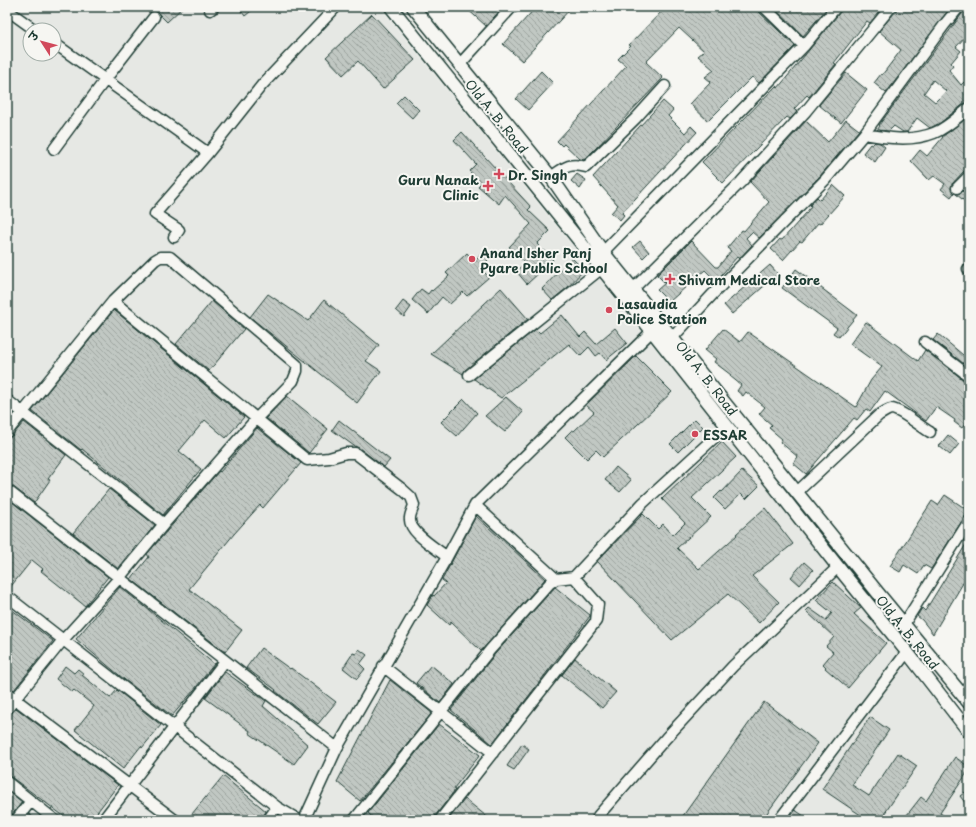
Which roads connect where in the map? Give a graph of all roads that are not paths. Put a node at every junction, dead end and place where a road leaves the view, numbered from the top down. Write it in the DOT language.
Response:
graph roads {
  1 [pos="336,7"];
  2 [pos="391,7"];
  3 [pos="413,7"];
  4 [pos="512,7"];
  5 [pos="764,7"];
  6 [pos="836,7"];
  7 [pos="891,7"];
  8 [pos="959,7"];
  9 [pos="10,12"];
  10 [pos="154,17"];
  11 [pos="24,22"];
  12 [pos="804,46"];
  13 [pos="62,50"];
  14 [pos="460,64"];
  15 [pos="105,80"];
  16 [pos="665,86"];
  17 [pos="969,108"];
  18 [pos="864,134"];
  19 [pos="54,149"];
  20 [pos="208,153"];
  21 [pos="969,176"];
  22 [pos="551,177"];
  23 [pos="957,188"];
  24 [pos="174,237"];
  25 [pos="603,252"];
  26 [pos="602,268"];
  27 [pos="634,288"];
  28 [pos="114,301"];
  29 [pos="652,331"];
  30 [pos="673,338"];
  31 [pos="925,342"];
  32 [pos="469,375"];
  33 [pos="969,376"];
  34 [pos="7,400"];
  35 [pos="23,413"];
  36 [pos="257,418"];
  37 [pos="727,426"];
  38 [pos="7,432"];
  39 [pos="930,432"];
  40 [pos="7,490"];
  41 [pos="797,492"];
  42 [pos="475,504"];
  43 [pos="969,521"];
  44 [pos="164,524"];
  45 [pos="447,557"];
  46 [pos="838,567"];
  47 [pos="574,577"];
  48 [pos="119,578"];
  49 [pos="556,579"];
  50 [pos="7,596"];
  51 [pos="904,624"];
  52 [pos="63,640"];
  53 [pos="907,652"];
  54 [pos="225,661"];
  55 [pos="383,666"];
  56 [pos="11,696"];
  57 [pos="969,703"];
  58 [pos="7,709"];
  59 [pos="440,712"];
  60 [pos="174,727"];
  61 [pos="969,732"];
  62 [pos="337,748"];
  63 [pos="493,753"];
  64 [pos="7,782"];
  65 [pos="130,785"];
  66 [pos="31,801"];
  67 [pos="277,807"];
  68 [pos="598,816"];
  69 [pos="16,820"];
  70 [pos="55,820"];
  71 [pos="103,820"];
  72 [pos="175,820"];
  73 [pos="268,820"];
  74 [pos="299,820"];
  75 [pos="304,820"];
  76 [pos="354,820"];
  77 [pos="440,820"];
  78 [pos="779,820"];
  1 -- 20 [label="street"];
  2 -- 26 [label="main road, Old A. B. Road"];
  3 -- 14 [label="main road, Old A. B. Road"];
  4 -- 14 [label="street"];
  5 -- 12 [label="street"];
  6 -- 12 [label="street"];
  7 -- 27 [label="street"];
  8 -- 18 [label="street"];
  9 -- 11 [label="street"];
  10 -- 15 [label="street"];
  12 -- 25 [label="street"];
  13 -- 15 [label="street"];
  14 -- 22 [label="main road, Old A. B. Road"];
  15 -- 19 [label="street"];
  15 -- 20 [label="street"];
  16 -- 22 [label="street"];
  17 -- 18 [label="street"];
  18 -- 30 [label="street"];
  20 -- 24 [label="street"];
  21 -- 23 [label="street"];
  22 -- 25 [label="main road, Old A. B. Road"];
  25 -- 27 [label="main road, Old A. B. Road"];
  26 -- 29 [label="main road, Old A. B. Road"];
  26 -- 32 [label="street"];
  27 -- 30 [label="main road, Old A. B. Road"];
  28 -- 35 [label="street"];
  28 -- 36 [label="street"];
  28 -- 36 [label="street"];
  29 -- 37 [label="main road, Old A. B. Road"];
  29 -- 42 [label="street"];
  30 -- 41 [label="main road, Old A. B. Road"];
  31 -- 33 [label="street"];
  34 -- 35 [label="street"];
  35 -- 38 [label="street"];
  35 -- 44 [label="street"];
  36 -- 44 [label="street"];
  36 -- 45 [label="street"];
  37 -- 46 [label="main road, Old A. B. Road"];
  37 -- 47 [label="street"];
  39 -- 41 [label="street"];
  40 -- 48 [label="street"];
  41 -- 51 [label="main road, Old A. B. Road"];
  42 -- 45 [label="street"];
  42 -- 49 [label="street"];
  43 -- 51 [label="street"];
  44 -- 48 [label="street"];
  45 -- 55 [label="street"];
  46 -- 53 [label="main road, Old A. B. Road"];
  46 -- 68 [label="street"];
  47 -- 49 [label="street"];
  47 -- 63 [label="street"];
  48 -- 52 [label="street"];
  48 -- 54 [label="street"];
  49 -- 59 [label="street"];
  50 -- 52 [label="street"];
  51 -- 57 [label="main road, Old A. B. Road"];
  52 -- 56 [label="street"];
  52 -- 60 [label="street"];
  53 -- 61 [label="main road, Old A. B. Road"];
  53 -- 78 [label="street"];
  54 -- 60 [label="street"];
  54 -- 62 [label="street"];
  55 -- 59 [label="street"];
  55 -- 62 [label="street"];
  56 -- 58 [label="street"];
  56 -- 65 [label="street"];
  59 -- 63 [label="street"];
  59 -- 76 [label="street"];
  60 -- 65 [label="street"];
  60 -- 67 [label="street"];
  62 -- 75 [label="street"];
  63 -- 77 [label="street"];
  64 -- 66 [label="street"];
  65 -- 71 [label="street"];
  65 -- 72 [label="street"];
  66 -- 69 [label="street"];
  66 -- 70 [label="street"];
  67 -- 73 [label="street"];
  67 -- 74 [label="street"];
}
